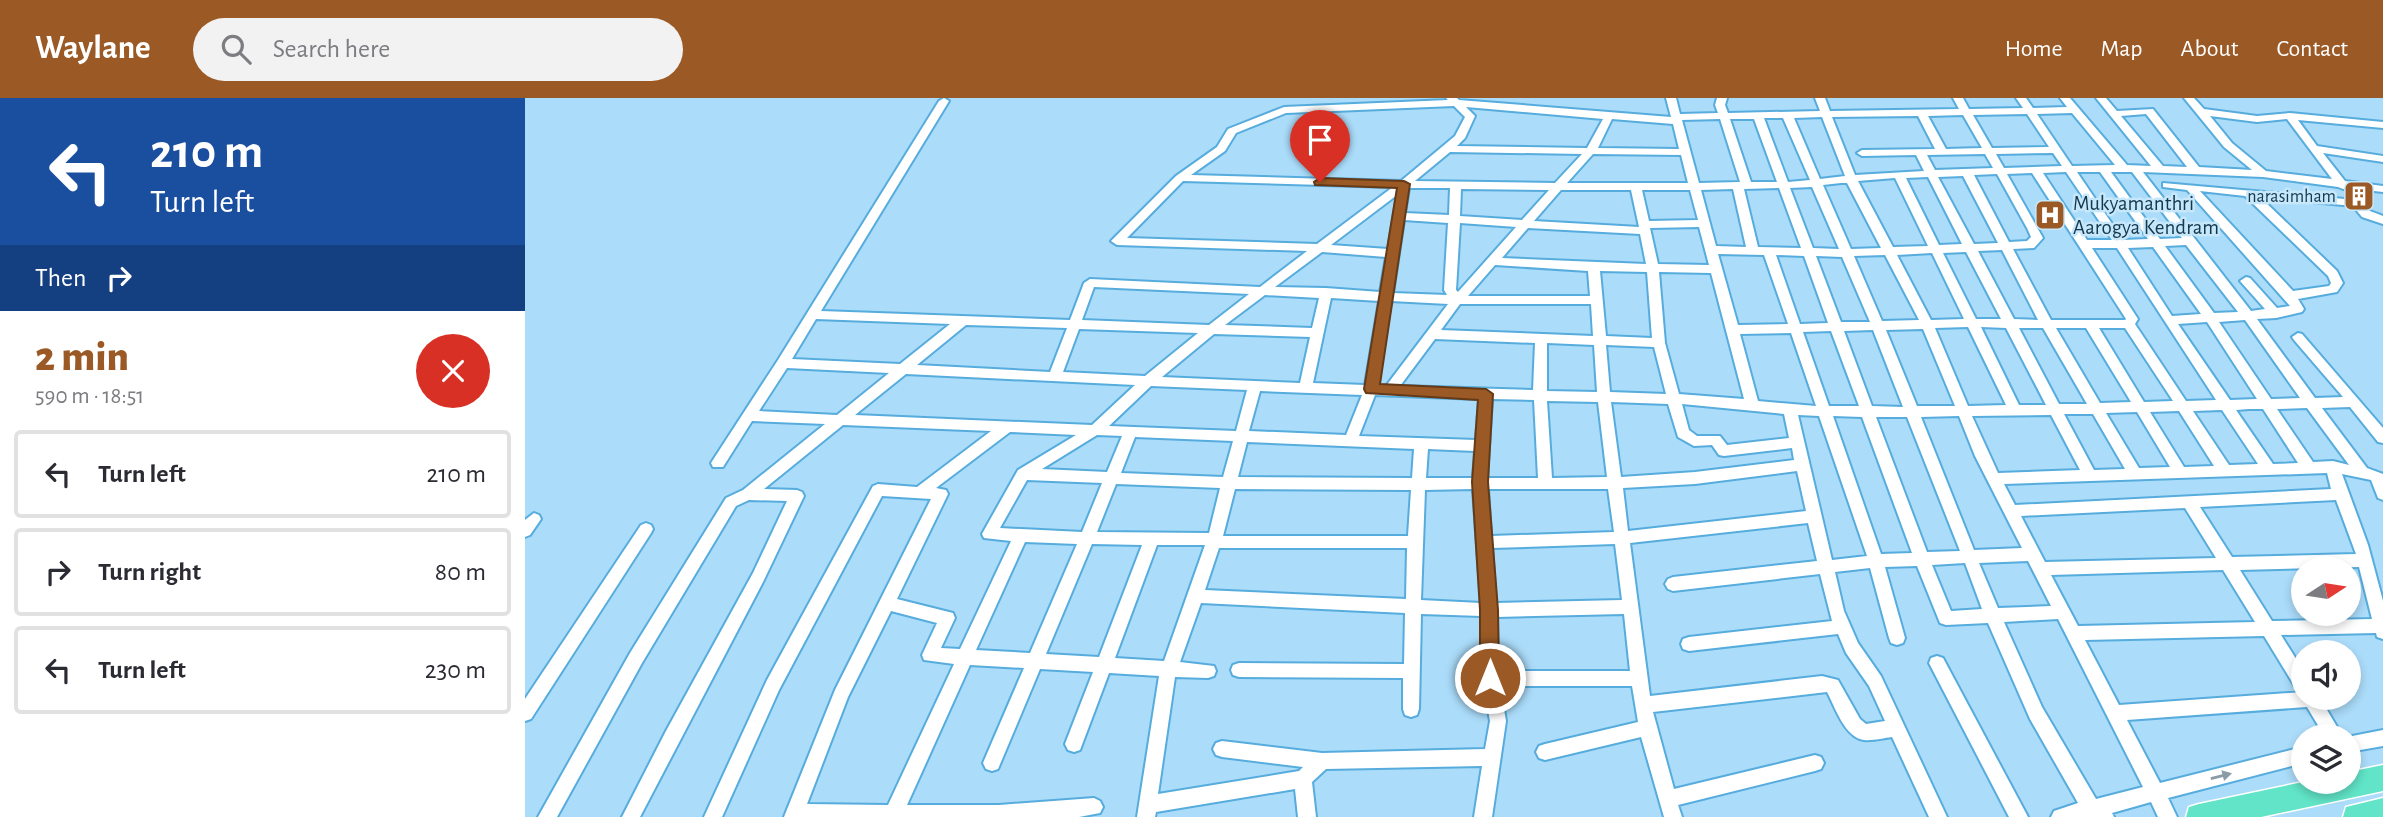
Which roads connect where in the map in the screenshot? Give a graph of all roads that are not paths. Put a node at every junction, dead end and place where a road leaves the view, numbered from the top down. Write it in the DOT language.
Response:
graph roads {
  1 [pos="1671,98"];
  2 [pos="1722,98"];
  3 [pos="1820,98"];
  4 [pos="1958,98"];
  5 [pos="1988,98"];
  6 [pos="2021,98"];
  7 [pos="2065,98"];
  8 [pos="2101,98"];
  9 [pos="2189,98"];
  10 [pos="1453,100"];
  11 [pos="944,102"];
  12 [pos="2075,110"];
  13 [pos="2030,111"];
  14 [pos="2200,112"];
  15 [pos="1966,113"];
  16 [pos="1997,113"];
  17 [pos="1922,114"];
  18 [pos="2114,114"];
  19 [pos="1609,116"];
  20 [pos="1724,116"];
  21 [pos="1758,116"];
  22 [pos="2290,116"];
  23 [pos="1788,117"];
  24 [pos="1826,117"];
  25 [pos="1678,119"];
  26 [pos="2383,125"];
  27 [pos="1445,149"];
  28 [pos="1593,149"];
  29 [pos="2314,149"];
  30 [pos="2056,150"];
  31 [pos="1686,152"];
  32 [pos="1989,152"];
  33 [pos="1862,153"];
  34 [pos="1943,153"];
  35 [pos="1921,154"];
  36 [pos="2383,159"];
  37 [pos="2159,168"];
  38 [pos="2194,168"];
  39 [pos="2104,170"];
  40 [pos="2131,170"];
  41 [pos="2070,171"];
  42 [pos="2037,172"];
  43 [pos="1967,173"];
  44 [pos="2001,173"];
  45 [pos="1932,174"];
  46 [pos="2263,174"];
  47 [pos="1899,175"];
  48 [pos="1180,178"];
  49 [pos="1851,179"];
  50 [pos="2340,183"];
  51 [pos="1404,184"];
  52 [pos="1816,184"];
  53 [pos="1456,185"];
  54 [pos="1560,185"];
  55 [pos="1784,185"];
  56 [pos="1636,186"];
  57 [pos="1695,186"];
  58 [pos="1742,186"];
  59 [pos="2167,186"];
  60 [pos="2190,187"];
  61 [pos="2383,189"];
  62 [pos="2248,192"];
  63 [pos="2356,203"];
  64 [pos="1398,216"];
  65 [pos="1454,220"];
  66 [pos="2383,220"];
  67 [pos="1705,223"];
  68 [pos="1527,225"];
  69 [pos="1644,228"];
  70 [pos="2188,240"];
  71 [pos="2155,243"];
  72 [pos="2084,244"];
  73 [pos="2120,244"];
  74 [pos="2005,246"];
  75 [pos="1319,248"];
  76 [pos="1934,248"];
  77 [pos="1970,248"];
  78 [pos="1713,250"];
  79 [pos="1888,250"];
  80 [pos="1753,251"];
  81 [pos="1769,251"];
  82 [pos="1391,253"];
  83 [pos="1811,253"];
  84 [pos="1846,253"];
  85 [pos="1495,261"];
  86 [pos="1594,267"];
  87 [pos="1653,268"];
  88 [pos="1717,269"];
  89 [pos="2246,281"];
  90 [pos="1263,289"];
  91 [pos="1326,292"];
  92 [pos="1386,295"];
  93 [pos="2290,296"];
  94 [pos="1457,300"];
  95 [pos="1596,300"];
  96 [pos="2276,314"];
  97 [pos="813,315"];
  98 [pos="2248,316"];
  99 [pos="2211,319"];
  100 [pos="964,320"];
  101 [pos="2169,320"];
  102 [pos="1971,323"];
  103 [pos="2010,323"];
  104 [pos="1075,324"];
  105 [pos="1927,324"];
  106 [pos="2047,324"];
  107 [pos="2090,324"];
  108 [pos="2129,324"];
  109 [pos="1878,326"];
  110 [pos="1837,327"];
  111 [pos="1794,328"];
  112 [pos="1212,329"];
  113 [pos="1734,330"];
  114 [pos="1317,333"];
  115 [pos="1432,334"];
  116 [pos="2298,337"];
  117 [pos="1541,340"];
  118 [pos="1599,340"];
  119 [pos="1659,343"];
  120 [pos="783,363"];
  121 [pos="899,369"];
  122 [pos="1055,376"];
  123 [pos="1149,380"];
  124 [pos="1255,384"];
  125 [pos="1306,386"];
  126 [pos="1371,389"];
  127 [pos="1389,391"];
  128 [pos="1486,394"];
  129 [pos="1540,397"];
  130 [pos="1604,398"];
  131 [pos="1675,399"];
  132 [pos="2351,402"];
  133 [pos="2311,403"];
  134 [pos="2267,404"];
  135 [pos="2227,405"];
  136 [pos="2185,406"];
  137 [pos="1753,407"];
  138 [pos="2141,407"];
  139 [pos="2098,408"];
  140 [pos="2057,409"];
  141 [pos="2015,410"];
  142 [pos="1790,411"];
  143 [pos="1866,411"];
  144 [pos="1825,412"];
  145 [pos="1911,412"];
  146 [pos="1963,412"];
  147 [pos="2363,414"];
  148 [pos="749,416"];
  149 [pos="2383,418"];
  150 [pos="838,419"];
  151 [pos="1008,426"];
  152 [pos="1098,428"];
  153 [pos="1131,431"];
  154 [pos="1241,436"];
  155 [pos="2383,438"];
  156 [pos="1350,442"];
  157 [pos="1796,442"];
  158 [pos="1421,445"];
  159 [pos="1481,446"];
  160 [pos="1802,462"];
  161 [pos="718,463"];
  162 [pos="2333,467"];
  163 [pos="2309,468"];
  164 [pos="2269,469"];
  165 [pos="2225,471"];
  166 [pos="2361,471"];
  167 [pos="2180,472"];
  168 [pos="1023,474"];
  169 [pos="2135,474"];
  170 [pos="2090,476"];
  171 [pos="1111,479"];
  172 [pos="1994,479"];
  173 [pos="1545,481"];
  174 [pos="1480,482"];
  175 [pos="1616,482"];
  176 [pos="1229,483"];
  177 [pos="1419,484"];
  178 [pos="919,493"];
  179 [pos="748,494"];
  180 [pos="2383,494"];
  181 [pos="2340,495"];
  182 [pos="2189,502"];
  183 [pos="2010,510"];
  184 [pos="1813,516"];
  185 [pos="525,519"];
  186 [pos="646,528"];
  187 [pos="525,531"];
  188 [pos="1021,535"];
  189 [pos="1087,537"];
  190 [pos="1152,538"];
  191 [pos="1622,538"];
  192 [pos="1214,541"];
  193 [pos="1415,542"];
  194 [pos="1484,542"];
  195 [pos="2033,554"];
  196 [pos="1969,558"];
  197 [pos="1922,560"];
  198 [pos="2365,560"];
  199 [pos="1876,561"];
  200 [pos="2228,564"];
  201 [pos="1825,566"];
  202 [pos="2040,569"];
  203 [pos="1673,584"];
  204 [pos="1196,596"];
  205 [pos="888,604"];
  206 [pos="1413,607"];
  207 [pos="1630,607"];
  208 [pos="1489,610"];
  209 [pos="2062,612"];
  210 [pos="1993,616"];
  211 [pos="1842,627"];
  212 [pos="2269,629"];
  213 [pos="2382,629"];
  214 [pos="2074,633"];
  215 [pos="1897,638"];
  216 [pos="1689,644"];
  217 [pos="964,658"];
  218 [pos="1036,661"];
  219 [pos="1103,663"];
  220 [pos="1937,663"];
  221 [pos="2291,665"];
  222 [pos="1170,669"];
  223 [pos="1239,670"];
  224 [pos="1208,671"];
  225 [pos="1412,671"];
  226 [pos="1490,678"];
  227 [pos="1640,678"];
  228 [pos="2291,700"];
  229 [pos="1643,705"];
  230 [pos="1411,709"];
  231 [pos="525,713"];
  232 [pos="2115,713"];
  233 [pos="1647,728"];
  234 [pos="1896,728"];
  235 [pos="2383,738"];
  236 [pos="2361,742"];
  237 [pos="1075,744"];
  238 [pos="1222,749"];
  239 [pos="1545,752"];
  240 [pos="1493,757"];
  241 [pos="2291,758"];
  242 [pos="1322,761"];
  243 [pos="992,763"];
  244 [pos="1815,763"];
  245 [pos="2383,778"];
  246 [pos="1303,779"];
  247 [pos="2155,792"];
  248 [pos="1667,799"];
  249 [pos="1094,807"];
  250 [pos="1147,811"];
  251 [pos="2383,811"];
  252 [pos="2098,812"];
  253 [pos="794,815"];
  254 [pos="892,815"];
  255 [pos="547,817"];
  256 [pos="631,817"];
  257 [pos="713,817"];
  258 [pos="1307,817"];
  259 [pos="1483,817"];
  260 [pos="1673,817"];
  261 [pos="1938,817"];
  262 [pos="2019,817"];
  263 [pos="2060,817"];
  264 [pos="2168,817"];
  265 [pos="2199,817"];
  266 [pos="2356,817"];
  1 -- 25 [label="street"];
  2 -- 20 [label="street"];
  3 -- 24 [label="street"];
  4 -- 15 [label="street"];
  5 -- 16 [label="street"];
  6 -- 13 [label="street"];
  7 -- 12 [label="street"];
  8 -- 18 [label="street"];
  9 -- 14 [label="street"];
  10 -- 19 [label="street"];
  10 -- 27 [label="street"];
  10 -- 48 [label="street"];
  11 -- 97 [label="street"];
  12 -- 13 [label="street"];
  12 -- 40 [label="street"];
  13 -- 16 [label="street"];
  13 -- 30 [label="street"];
  14 -- 22 [label="street"];
  14 -- 46 [label="street"];
  15 -- 16 [label="street"];
  15 -- 17 [label="street"];
  15 -- 32 [label="street"];
  17 -- 24 [label="street"];
  17 -- 34 [label="street"];
  18 -- 37 [label="street"];
  18 -- 38 [label="street"];
  19 -- 25 [label="street"];
  19 -- 28 [label="street"];
  20 -- 21 [label="street"];
  20 -- 25 [label="street"];
  20 -- 58 [label="street"];
  21 -- 23 [label="street"];
  21 -- 55 [label="street"];
  22 -- 26 [label="street"];
  22 -- 29 [label="street"];
  23 -- 24 [label="street"];
  23 -- 52 [label="street"];
  24 -- 49 [label="street"];
  25 -- 31 [label="street"];
  27 -- 28 [label="street"];
  27 -- 51 [label="street"];
  28 -- 31 [label="street"];
  28 -- 54 [label="street"];
  29 -- 36 [label="street"];
  29 -- 50 [label="street"];
  30 -- 32 [label="street"];
  30 -- 41 [label="street"];
  31 -- 57 [label="street"];
  32 -- 34 [label="street"];
  32 -- 44 [label="street"];
  33 -- 35 [label="street"];
  34 -- 35 [label="street"];
  35 -- 45 [label="street"];
  37 -- 38 [label="street"];
  37 -- 40 [label="street"];
  38 -- 46 [label="street"];
  39 -- 40 [label="street"];
  39 -- 41 [label="street"];
  39 -- 71 [label="street"];
  40 -- 70 [label="street"];
  41 -- 42 [label="street"];
  41 -- 73 [label="street"];
  42 -- 44 [label="street"];
  42 -- 72 [label="street"];
  43 -- 44 [label="street"];
  43 -- 45 [label="street"];
  43 -- 74 [label="street"];
  44 -- 74 [label="street"];
  45 -- 47 [label="street"];
  45 -- 77 [label="street"];
  46 -- 50 [label="street"];
  47 -- 49 [label="street"];
  47 -- 76 [label="street"];
  48 -- 51 [label="street"];
  48 -- 75 [label="street"];
  49 -- 52 [label="street"];
  49 -- 79 [label="street"];
  50 -- 61 [label="street"];
  50 -- 63 [label="street"];
  51 -- 53 [label="street"];
  51 -- 64 [label="street"];
  51 -- 75 [label="street"];
  52 -- 55 [label="street"];
  52 -- 84 [label="street"];
  53 -- 54 [label="street"];
  53 -- 65 [label="street"];
  54 -- 56 [label="street"];
  54 -- 68 [label="street"];
  55 -- 58 [label="street"];
  55 -- 83 [label="street"];
  56 -- 57 [label="street"];
  56 -- 69 [label="street"];
  57 -- 58 [label="street"];
  57 -- 67 [label="street"];
  58 -- 80 [label="street"];
  59 -- 60 [label="street"];
  60 -- 62 [label="street"];
  60 -- 93 [label="street"];
  62 -- 63 [label="street"];
  62 -- 93 [label="street"];
  63 -- 66 [label="street"];
  64 -- 65 [label="street"];
  64 -- 82 [label="street"];
  65 -- 68 [label="street"];
  65 -- 94 [label="street"];
  67 -- 69 [label="street"];
  67 -- 78 [label="street"];
  68 -- 69 [label="street"];
  68 -- 85 [label="street"];
  69 -- 87 [label="street"];
  70 -- 71 [label="street"];
  70 -- 98 [label="street"];
  71 -- 73 [label="street"];
  71 -- 99 [label="street"];
  72 -- 73 [label="street"];
  72 -- 108 [label="street"];
  73 -- 101 [label="street"];
  74 -- 77 [label="street"];
  74 -- 106 [label="street"];
  75 -- 82 [label="street"];
  75 -- 90 [label="street"];
  76 -- 77 [label="street"];
  76 -- 79 [label="street"];
  76 -- 102 [label="street"];
  77 -- 103 [label="street"];
  78 -- 80 [label="street"];
  78 -- 88 [label="street"];
  79 -- 84 [label="street"];
  79 -- 105 [label="street"];
  80 -- 81 [label="street"];
  81 -- 83 [label="street"];
  81 -- 111 [label="street"];
  82 -- 92 [label="street"];
  83 -- 84 [label="street"];
  83 -- 110 [label="street"];
  84 -- 109 [label="street"];
  85 -- 86 [label="street"];
  85 -- 94 [label="street"];
  86 -- 87 [label="street"];
  86 -- 95 [label="street"];
  87 -- 88 [label="street"];
  87 -- 119 [label="street"];
  88 -- 113 [label="street"];
  89 -- 96 [label="street"];
  90 -- 91 [label="street"];
  90 -- 104 [label="street"];
  90 -- 112 [label="street"];
  91 -- 92 [label="street"];
  91 -- 114 [label="street"];
  92 -- 94 [label="street"];
  92 -- 126 [label="street"];
  93 -- 96 [label="street"];
  94 -- 95 [label="street"];
  94 -- 115 [label="street"];
  95 -- 118 [label="street"];
  96 -- 98 [label="street"];
  97 -- 100 [label="street"];
  97 -- 120 [label="street"];
  98 -- 99 [label="street"];
  98 -- 133 [label="street"];
  99 -- 101 [label="street"];
  99 -- 134 [label="street"];
  100 -- 104 [label="street"];
  100 -- 121 [label="street"];
  101 -- 135 [label="street"];
  102 -- 103 [label="street"];
  102 -- 105 [label="street"];
  102 -- 141 [label="street"];
  103 -- 106 [label="street"];
  103 -- 140 [label="street"];
  104 -- 112 [label="street"];
  104 -- 122 [label="street"];
  105 -- 109 [label="street"];
  105 -- 146 [label="street"];
  106 -- 107 [label="street"];
  106 -- 139 [label="street"];
  107 -- 108 [label="street"];
  107 -- 138 [label="street"];
  108 -- 136 [label="street"];
  109 -- 110 [label="street"];
  109 -- 145 [label="street"];
  110 -- 111 [label="street"];
  110 -- 143 [label="street"];
  111 -- 113 [label="street"];
  111 -- 144 [label="street"];
  112 -- 114 [label="street"];
  112 -- 123 [label="street"];
  113 -- 137 [label="street"];
  114 -- 125 [label="street"];
  115 -- 117 [label="street"];
  115 -- 127 [label="street"];
  116 -- 132 [label="street"];
  117 -- 118 [label="street"];
  117 -- 129 [label="street"];
  118 -- 119 [label="street"];
  118 -- 130 [label="street"];
  119 -- 131 [label="street"];
  120 -- 121 [label="street"];
  120 -- 148 [label="street"];
  121 -- 122 [label="street"];
  121 -- 150 [label="street"];
  122 -- 123 [label="street"];
  123 -- 124 [label="street"];
  123 -- 152 [label="street"];
  124 -- 125 [label="street"];
  124 -- 154 [label="street"];
  125 -- 126 [label="street"];
  126 -- 127 [label="street"];
  126 -- 156 [label="street"];
  127 -- 128 [label="street"];
  128 -- 129 [label="street"];
  128 -- 159 [label="street"];
  129 -- 130 [label="street"];
  129 -- 173 [label="street"];
  130 -- 131 [label="street"];
  130 -- 175 [label="street"];
  131 -- 137 [label="street"];
  131 -- 157 [label="street"];
  132 -- 133 [label="street"];
  132 -- 147 [label="street"];
  133 -- 134 [label="street"];
  133 -- 166 [label="street"];
  134 -- 135 [label="street"];
  134 -- 163 [label="street"];
  135 -- 136 [label="street"];
  135 -- 164 [label="street"];
  136 -- 138 [label="street"];
  136 -- 165 [label="street"];
  137 -- 142 [label="street"];
  138 -- 139 [label="street"];
  138 -- 167 [label="street"];
  139 -- 140 [label="street"];
  139 -- 169 [label="street"];
  140 -- 141 [label="street"];
  140 -- 170 [label="street"];
  141 -- 146 [label="street"];
  142 -- 144 [label="street"];
  142 -- 157 [label="street"];
  143 -- 144 [label="street"];
  143 -- 145 [label="street"];
  143 -- 197 [label="street"];
  144 -- 199 [label="street"];
  145 -- 146 [label="street"];
  145 -- 196 [label="street"];
  146 -- 172 [label="street"];
  147 -- 149 [label="street"];
  147 -- 155 [label="street"];
  148 -- 150 [label="street"];
  148 -- 161 [label="street"];
  150 -- 151 [label="street"];
  150 -- 179 [label="street"];
  151 -- 152 [label="street"];
  151 -- 178 [label="street"];
  152 -- 153 [label="street"];
  152 -- 168 [label="street"];
  153 -- 154 [label="street"];
  153 -- 171 [label="street"];
  154 -- 156 [label="street"];
  154 -- 176 [label="street"];
  156 -- 158 [label="street"];
  157 -- 160 [label="street"];
  158 -- 159 [label="street"];
  158 -- 177 [label="street"];
  159 -- 174 [label="street"];
  160 -- 175 [label="street"];
  160 -- 184 [label="street"];
  162 -- 163 [label="street"];
  162 -- 166 [label="street"];
  162 -- 181 [label="street"];
  163 -- 164 [label="street"];
  164 -- 165 [label="street"];
  165 -- 167 [label="street"];
  166 -- 180 [label="street"];
  167 -- 169 [label="street"];
  168 -- 171 [label="street"];
  168 -- 188 [label="street"];
  169 -- 170 [label="street"];
  170 -- 172 [label="street"];
  171 -- 176 [label="street"];
  171 -- 189 [label="street"];
  172 -- 183 [label="street"];
  173 -- 174 [label="street"];
  173 -- 175 [label="street"];
  174 -- 177 [label="street"];
  174 -- 194 [label="street"];
  175 -- 191 [label="street"];
  176 -- 177 [label="street"];
  176 -- 192 [label="street"];
  177 -- 193 [label="street"];
  178 -- 205 [label="street"];
  178 -- 257 [label="street"];
  179 -- 255 [label="street"];
  179 -- 256 [label="street"];
  181 -- 182 [label="street"];
  181 -- 198 [label="street"];
  182 -- 183 [label="street"];
  182 -- 200 [label="street"];
  183 -- 195 [label="street"];
  184 -- 191 [label="street"];
  184 -- 201 [label="street"];
  185 -- 187 [label="street"];
  186 -- 231 [label="street"];
  188 -- 189 [label="street"];
  188 -- 217 [label="street"];
  189 -- 190 [label="street"];
  189 -- 218 [label="street"];
  190 -- 192 [label="street"];
  190 -- 219 [label="street"];
  191 -- 194 [label="street"];
  191 -- 207 [label="street"];
  192 -- 193 [label="street"];
  192 -- 204 [label="street"];
  193 -- 206 [label="street"];
  194 -- 208 [label="street"];
  195 -- 196 [label="street"];
  195 -- 202 [label="street"];
  196 -- 197 [label="street"];
  196 -- 210 [label="street"];
  197 -- 199 [label="street"];
  197 -- 210 [label="street"];
  198 -- 200 [label="street"];
  198 -- 213 [label="street"];
  199 -- 201 [label="street"];
  199 -- 215 [label="street"];
  200 -- 202 [label="street"];
  200 -- 212 [label="street"];
  201 -- 203 [label="street"];
  201 -- 211 [label="street"];
  202 -- 209 [label="street"];
  204 -- 206 [label="street"];
  204 -- 222 [label="street"];
  205 -- 217 [label="street"];
  205 -- 253 [label="street"];
  206 -- 208 [label="street"];
  206 -- 225 [label="street"];
  207 -- 208 [label="street"];
  207 -- 227 [label="street"];
  208 -- 226 [label="street"];
  209 -- 210 [label="street"];
  209 -- 214 [label="street"];
  210 -- 252 [label="street"];
  211 -- 216 [label="street"];
  211 -- 234 [label="street"];
  212 -- 213 [label="street"];
  212 -- 214 [label="street"];
  212 -- 221 [label="street"];
  214 -- 232 [label="street"];
  217 -- 218 [label="street"];
  217 -- 254 [label="street"];
  218 -- 219 [label="street"];
  218 -- 243 [label="street"];
  219 -- 222 [label="street"];
  219 -- 237 [label="street"];
  220 -- 262 [label="street"];
  222 -- 224 [label="street"];
  222 -- 250 [label="street"];
  223 -- 225 [label="street"];
  225 -- 230 [label="street"];
  226 -- 227 [label="street"];
  226 -- 240 [label="street"];
  227 -- 229 [label="street"];
  228 -- 232 [label="street"];
  229 -- 233 [label="street"];
  229 -- 234 [label="street"];
  232 -- 247 [label="street"];
  233 -- 239 [label="street"];
  233 -- 248 [label="street"];
  234 -- 261 [label="street"];
  235 -- 236 [label="street"];
  238 -- 242 [label="street"];
  240 -- 242 [label="street"];
  240 -- 259 [label="street"];
  247 -- 241 [label="street, one-way"];
  242 -- 246 [label="street"];
  244 -- 248 [label="street"];
  245 -- 265 [label="highway"];
  246 -- 250 [label="street"];
  246 -- 258 [label="street"];
  247 -- 252 [label="street"];
  247 -- 264 [label="street"];
  248 -- 260 [label="street"];
  249 -- 254 [label="street"];
  251 -- 266 [label="highway"];
  252 -- 263 [label="street"];
  253 -- 254 [label="street"];
}
